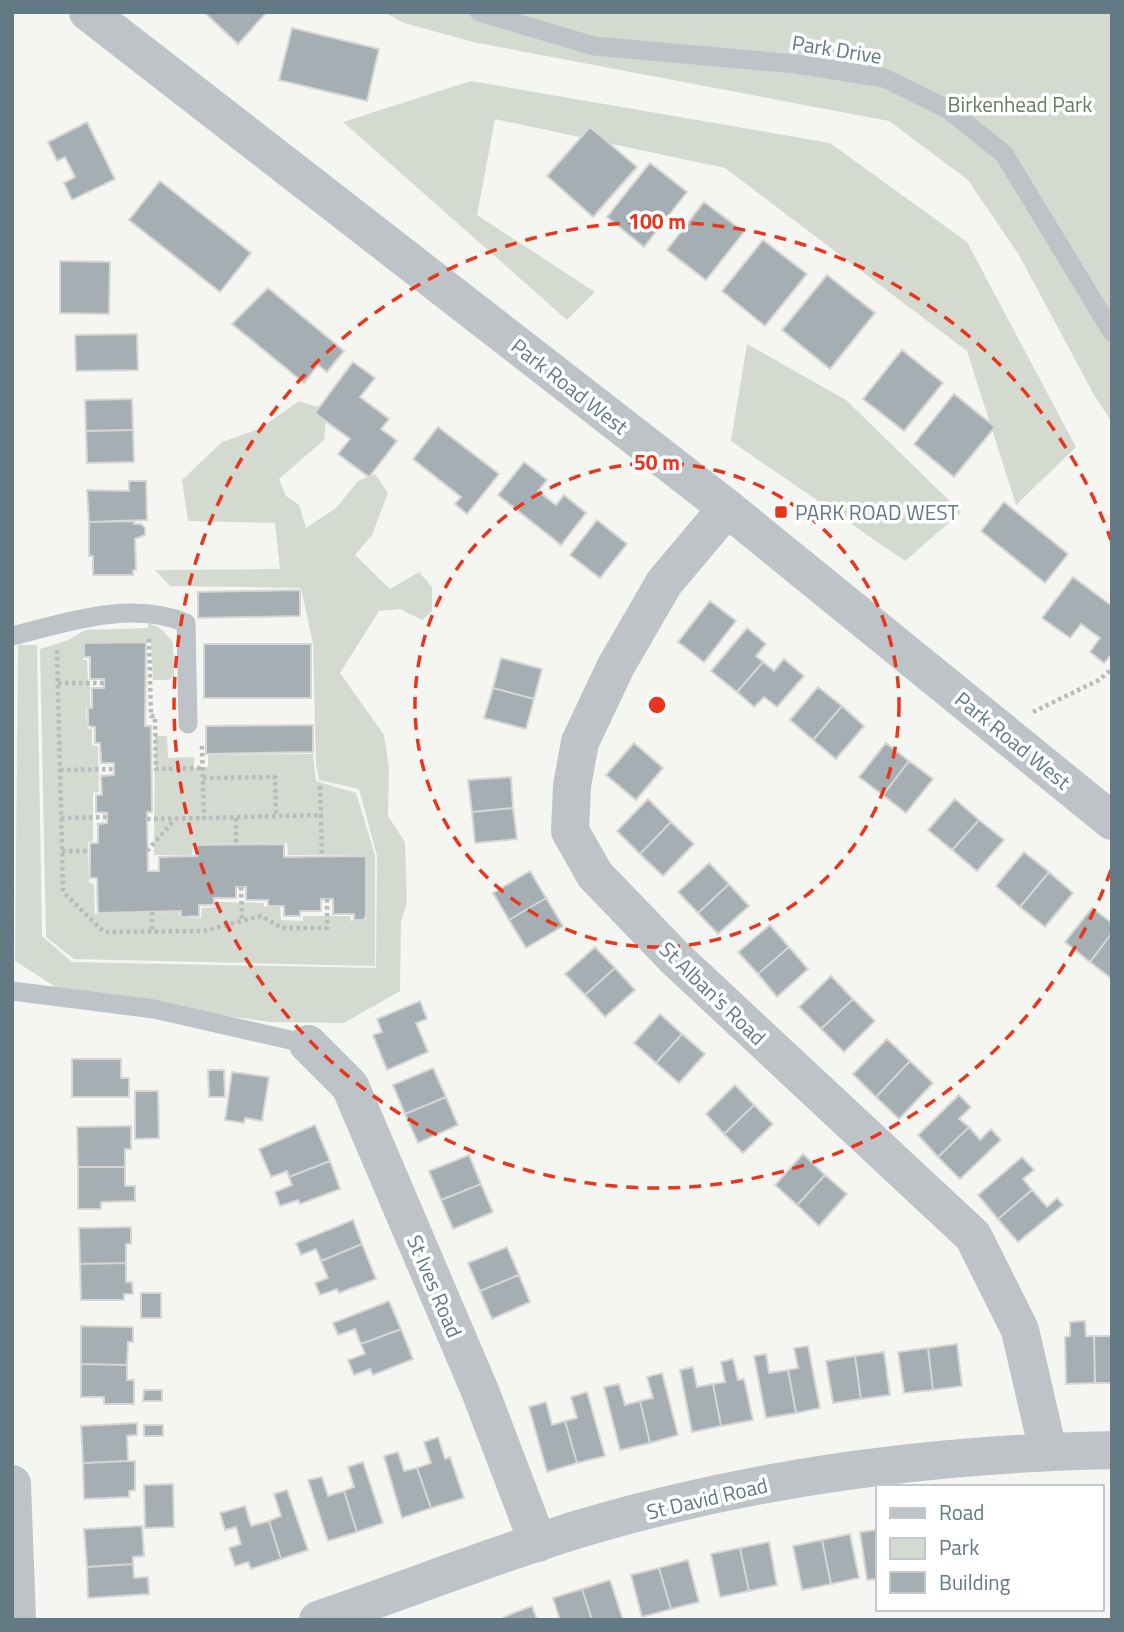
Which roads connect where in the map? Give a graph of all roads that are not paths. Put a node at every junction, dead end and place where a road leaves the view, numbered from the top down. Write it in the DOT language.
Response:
graph roads {
  1 [pos="88,12"];
  2 [pos="480,12"];
  3 [pos="1112,332"];
  4 [pos="727,508"];
  5 [pos="12,636"];
  6 [pos="188,724"];
  7 [pos="1112,821"];
  8 [pos="12,991"];
  9 [pos="308,1044"];
  10 [pos="1112,1450"];
  11 [pos="1048,1451"];
  12 [pos="12,1484"];
  13 [pos="538,1543"];
  14 [pos="17,1620"];
  15 [pos="318,1620"];
  1 -- 4 [label="street, Park Road West"];
  2 -- 3 [label="lane, Park Drive"];
  4 -- 7 [label="street, Park Road West"];
  4 -- 11 [label="street, St Alban's Road"];
  5 -- 6 [label="lane"];
  8 -- 9 [label="lane"];
  9 -- 13 [label="street, St Ives Road"];
  10 -- 11 [label="street, St David Road"];
  11 -- 13 [label="street, St David Road"];
  12 -- 14 [label="street"];
  13 -- 15 [label="street, St David Road"];
}
